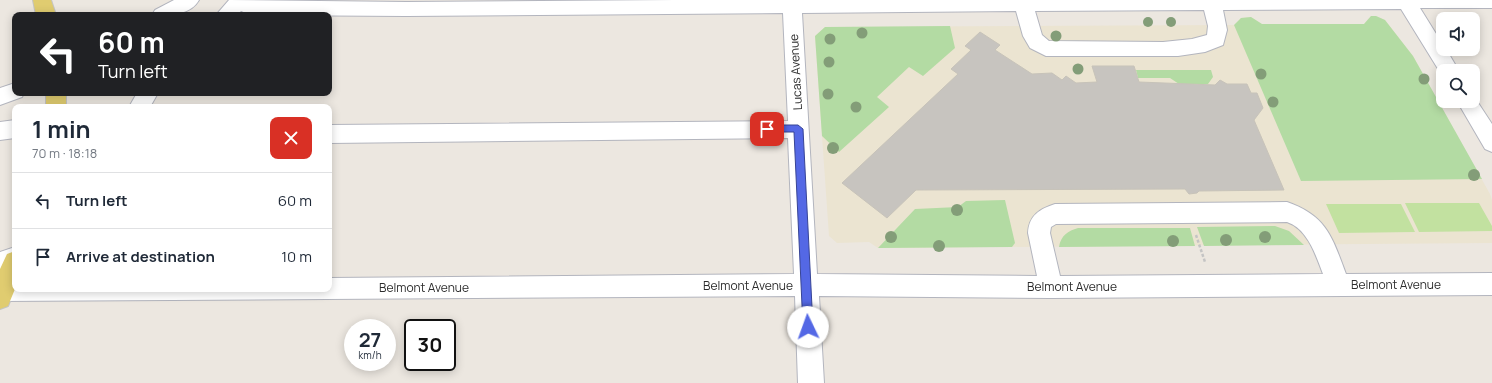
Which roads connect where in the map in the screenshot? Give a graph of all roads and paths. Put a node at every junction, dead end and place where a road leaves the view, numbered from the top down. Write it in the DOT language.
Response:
graph roads {
  1 [pos="42,0"];
  2 [pos="190,0"];
  3 [pos="240,0"];
  4 [pos="1406,1"];
  5 [pos="1492,1"];
  6 [pos="792,3"];
  7 [pos="1211,3"];
  8 [pos="411,4"];
  9 [pos="1023,4"];
  10 [pos="45,12"];
  11 [pos="168,12"];
  12 [pos="229,12"];
  13 [pos="1445,64"];
  14 [pos="12,92"];
  15 [pos="0,98"];
  16 [pos="1472,108"];
  17 [pos="12,129"];
  18 [pos="798,129"];
  19 [pos="0,131"];
  20 [pos="1489,132"];
  21 [pos="332,134"];
  22 [pos="1188,213"];
  23 [pos="12,258"];
  24 [pos="0,262"];
  25 [pos="12,269"];
  26 [pos="1492,284"];
  27 [pos="806,285"];
  28 [pos="1339,285"];
  29 [pos="1213,286"];
  30 [pos="1051,287"];
  31 [pos="332,290"];
  32 [pos="181,292"];
  33 [pos="2,294"];
  34 [pos="811,383"];
  1 -- 10 [label="main road"];
  2 -- 11 [label="street"];
  3 -- 8 [label="street"];
  3 -- 12 [label="street"];
  4 -- 5 [label="street"];
  4 -- 7 [label="street"];
  4 -- 13 [label="street"];
  6 -- 8 [label="street"];
  6 -- 9 [label="street"];
  6 -- 18 [label="street, Lucas Avenue"];
  7 -- 9 [label="street"];
  7 -- 9 [label="street"];
  14 -- 15 [label="street"];
  16 -- 20 [label="street"];
  17 -- 19 [label="street"];
  18 -- 21 [label="street"];
  18 -- 27 [label="street, Lucas Avenue"];
  22 -- 28 [label="street"];
  22 -- 29 [label="path"];
  22 -- 30 [label="street"];
  23 -- 24 [label="street"];
  25 -- 33 [label="main road"];
  26 -- 28 [label="street, Belmont Avenue"];
  27 -- 30 [label="street, Belmont Avenue"];
  27 -- 31 [label="street, Belmont Avenue"];
  27 -- 34 [label="street, Lucas Avenue"];
  28 -- 29 [label="street, Belmont Avenue"];
  29 -- 30 [label="street, Belmont Avenue"];
  32 -- 33 [label="street, Belmont Avenue"];
}
